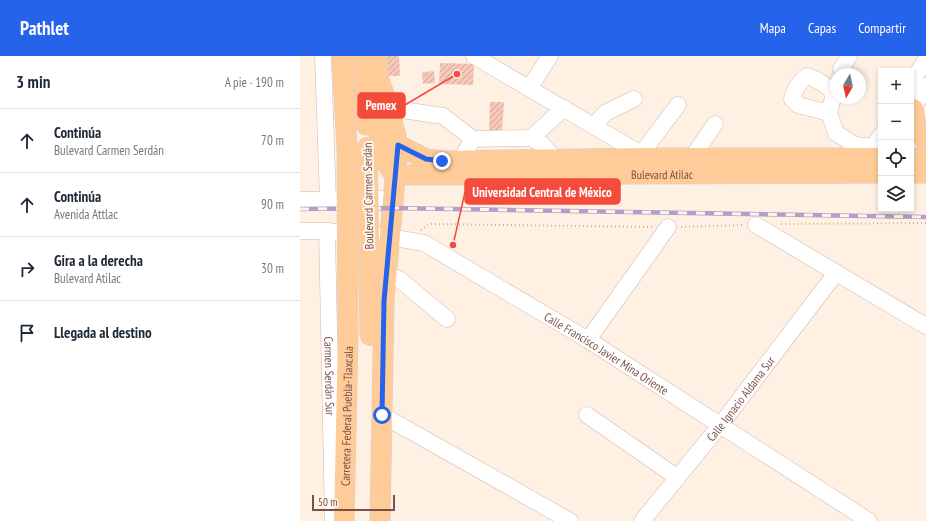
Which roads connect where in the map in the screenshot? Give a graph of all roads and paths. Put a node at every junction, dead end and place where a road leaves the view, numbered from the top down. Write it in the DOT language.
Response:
graph roads {
  1 [pos="336,56"];
  2 [pos="362,56"];
  3 [pos="377,56"];
  4 [pos="474,56"];
  5 [pos="550,56"];
  6 [pos="926,59"];
  7 [pos="378,76"];
  8 [pos="914,79"];
  9 [pos="926,86"];
  10 [pos="530,87"];
  11 [pos="634,99"];
  12 [pos="678,105"];
  13 [pos="914,107"];
  14 [pos="389,108"];
  15 [pos="564,108"];
  16 [pos="829,113"];
  17 [pos="914,119"];
  18 [pos="715,124"];
  19 [pos="594,126"];
  20 [pos="531,138"];
  21 [pos="473,140"];
  22 [pos="926,142"];
  23 [pos="398,145"];
  24 [pos="645,156"];
  25 [pos="695,158"];
  26 [pos="875,158"];
  27 [pos="914,158"];
  28 [pos="926,159"];
  29 [pos="556,160"];
  30 [pos="460,168"];
  31 [pos="914,174"];
  32 [pos="926,174"];
  33 [pos="396,175"];
  34 [pos="393,199"];
  35 [pos="300,200"];
  36 [pos="328,201"];
  37 [pos="756,224"];
  38 [pos="668,227"];
  39 [pos="300,231"];
  40 [pos="327,231"];
  41 [pos="390,237"];
  42 [pos="836,273"];
  43 [pos="386,274"];
  44 [pos="447,319"];
  45 [pos="926,326"];
  46 [pos="348,336"];
  47 [pos="370,336"];
  48 [pos="588,340"];
  49 [pos="382,415"];
  50 [pos="587,415"];
  51 [pos="721,424"];
  52 [pos="678,478"];
  53 [pos="333,521"];
  54 [pos="344,521"];
  55 [pos="366,521"];
  56 [pos="380,521"];
  57 [pos="570,521"];
  58 [pos="642,521"];
  59 [pos="870,521"];
  1 -- 36 [label="street"];
  1 -- 46 [label="main road, Boulevard Carmen Serdán, bridge"];
  2 -- 47 [label="main road, Boulevard Carmen Serdán, bridge"];
  3 -- 7 [label="main road"];
  4 -- 10 [label="street"];
  5 -- 10 [label="street"];
  6 -- 8 [label="street"];
  7 -- 14 [label="main road"];
  7 -- 33 [label="main road"];
  9 -- 13 [label="street"];
  10 -- 15 [label="street"];
  11 -- 19 [label="street"];
  12 -- 24 [label="street"];
  14 -- 21 [label="street"];
  14 -- 23 [label="main road"];
  15 -- 19 [label="street"];
  15 -- 20 [label="street"];
  16 -- 26 [label="street"];
  17 -- 22 [label="main road"];
  18 -- 25 [label="street"];
  19 -- 24 [label="street"];
  20 -- 21 [label="street"];
  20 -- 29 [label="street"];
  21 -- 30 [label="street"];
  23 -- 30 [label="main road, Bulevard Atilac"];
  23 -- 33 [label="main road"];
  24 -- 25 [label="main road, Bulevard Atilac"];
  24 -- 29 [label="main road, Bulevard Atilac"];
  25 -- 26 [label="main road, Bulevard Atilac"];
  26 -- 30 [label="main road, Bulevard Atilac"];
  27 -- 28 [label="main road"];
  29 -- 30 [label="main road, Bulevard Atilac"];
  30 -- 33 [label="main road, Bulevard Atilac"];
  31 -- 32 [label="main road"];
  33 -- 34 [label="main road"];
  34 -- 36 [label="street"];
  34 -- 41 [label="main road"];
  35 -- 36 [label="street"];
  37 -- 42 [label="street"];
  38 -- 48 [label="street"];
  39 -- 40 [label="street, Calle Francisco Javier Mina Oriente"];
  40 -- 41 [label="street, Calle Francisco Javier Mina Oriente"];
  40 -- 53 [label="street, Carmen Serdán Sur"];
  41 -- 43 [label="main road"];
  41 -- 48 [label="street, Calle Francisco Javier Mina Oriente"];
  42 -- 45 [label="street"];
  42 -- 51 [label="street, Calle Ignacio Aldama Sur"];
  43 -- 44 [label="street"];
  43 -- 49 [label="main road"];
  46 -- 54 [label="main road, Carretera Federal Puebla-Tlaxcala"];
  47 -- 55 [label="main road, Carretera Federal Puebla-Tlaxcala"];
  48 -- 51 [label="street, Calle Francisco Javier Mina Oriente"];
  49 -- 56 [label="main road"];
  49 -- 57 [label="street"];
  50 -- 52 [label="street"];
  51 -- 52 [label="street, Calle Ignacio Aldama Sur"];
  51 -- 59 [label="street, Calle Francisco Javier Mina Oriente"];
  52 -- 58 [label="street, Calle Ignacio Aldama Sur"];
}
